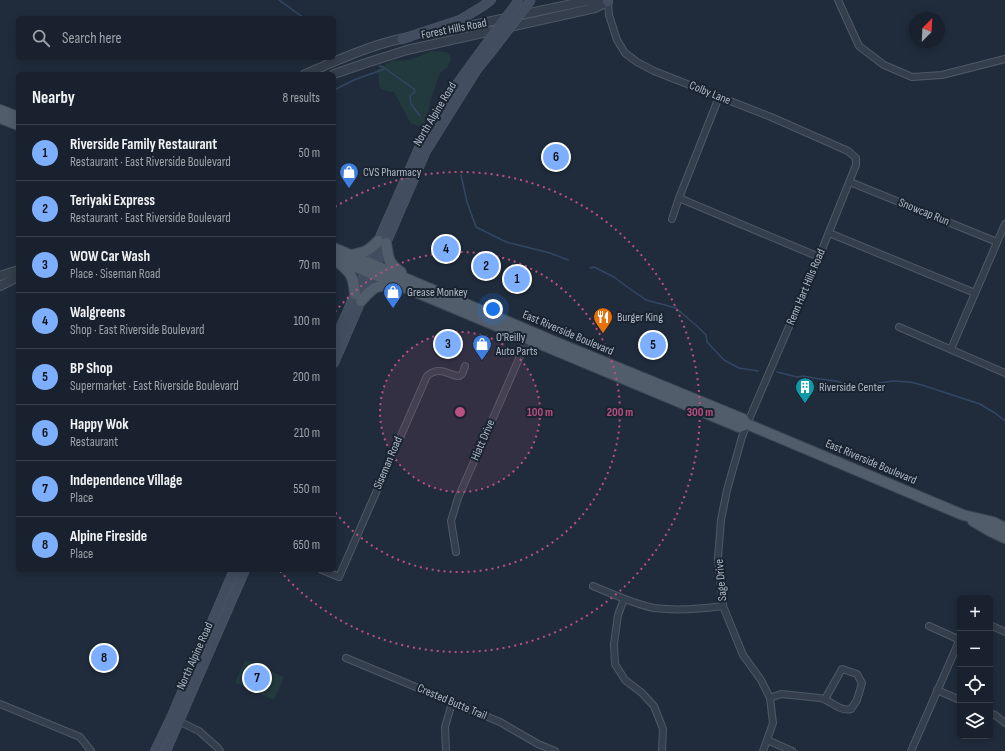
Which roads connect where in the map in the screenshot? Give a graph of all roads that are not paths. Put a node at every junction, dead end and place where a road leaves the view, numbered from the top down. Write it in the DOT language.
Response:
graph roads {
  1 [pos="491,0"];
  2 [pos="519,0"];
  3 [pos="531,0"];
  4 [pos="838,0"];
  5 [pos="609,1"];
  6 [pos="402,38"];
  7 [pos="488,49"];
  8 [pos="1005,59"];
  9 [pos="310,72"];
  10 [pos="336,73"];
  11 [pos="719,97"];
  12 [pos="0,110"];
  13 [pos="16,116"];
  14 [pos="0,118"];
  15 [pos="16,125"];
  16 [pos="848,151"];
  17 [pos="850,182"];
  18 [pos="679,198"];
  19 [pos="672,219"];
  20 [pos="1005,224"];
  21 [pos="829,233"];
  22 [pos="382,242"];
  23 [pos="997,242"];
  24 [pos="336,249"];
  25 [pos="352,255"];
  26 [pos="819,257"];
  27 [pos="336,259"];
  28 [pos="336,261"];
  29 [pos="371,268"];
  30 [pos="16,271"];
  31 [pos="0,276"];
  32 [pos="16,278"];
  33 [pos="410,279"];
  34 [pos="395,284"];
  35 [pos="0,286"];
  36 [pos="975,293"];
  37 [pos="358,298"];
  38 [pos="899,327"];
  39 [pos="529,335"];
  40 [pos="336,346"];
  41 [pos="951,349"];
  42 [pos="465,366"];
  43 [pos="1005,373"];
  44 [pos="747,424"];
  45 [pos="963,514"];
  46 [pos="1005,528"];
  47 [pos="1005,538"];
  48 [pos="456,552"];
  49 [pos="233,572"];
  50 [pos="244,572"];
  51 [pos="328,572"];
  52 [pos="593,586"];
  53 [pos="624,599"];
  54 [pos="723,606"];
  55 [pos="929,626"];
  56 [pos="993,626"];
  57 [pos="1005,632"];
  58 [pos="957,638"];
  59 [pos="957,646"];
  60 [pos="346,658"];
  61 [pos="938,690"];
  62 [pos="770,698"];
  63 [pos="825,699"];
  64 [pos="957,699"];
  65 [pos="452,703"];
  66 [pos="0,704"];
  67 [pos="993,714"];
  68 [pos="175,719"];
  69 [pos="1005,723"];
  70 [pos="767,740"];
  71 [pos="91,751"];
  72 [pos="155,751"];
  73 [pos="166,751"];
  74 [pos="220,751"];
  75 [pos="446,751"];
  76 [pos="555,751"];
  77 [pos="662,751"];
  78 [pos="763,751"];
  79 [pos="792,751"];
  80 [pos="911,751"];
  1 -- 6 [label="main road"];
  2 -- 7 [label="main road, North Alpine Road, bridge"];
  3 -- 7 [label="main road, North Alpine Road, bridge"];
  4 -- 8 [label="street"];
  5 -- 6 [label="street, Forest Hills Road"];
  5 -- 10 [label="street, Forest Hills Road"];
  5 -- 11 [label="street, Colby Lane"];
  6 -- 9 [label="street, Forest Hills Road"];
  7 -- 22 [label="main road, North Alpine Road"];
  11 -- 16 [label="street, Colby Lane"];
  11 -- 18 [label="street"];
  12 -- 13 [label="main road"];
  14 -- 15 [label="main road"];
  16 -- 17 [label="street, Renn Hart Hills Road"];
  17 -- 21 [label="street, Renn Hart Hills Road"];
  17 -- 23 [label="street, Snowcap Run"];
  18 -- 19 [label="street"];
  18 -- 26 [label="street"];
  20 -- 23 [label="street"];
  21 -- 26 [label="street, Renn Hart Hills Road"];
  21 -- 36 [label="street"];
  22 -- 25 [label="main road"];
  22 -- 29 [label="main road, North Alpine Road"];
  22 -- 33 [label="main road"];
  23 -- 36 [label="street"];
  24 -- 25 [label="main road, East Riverside Boulevard"];
  25 -- 29 [label="main road, East Riverside Boulevard"];
  26 -- 44 [label="street, Renn Hart Hills Road"];
  27 -- 29 [label="main road, East Riverside Boulevard"];
  28 -- 37 [label="main road"];
  29 -- 33 [label="main road, East Riverside Boulevard"];
  29 -- 34 [label="main road, East Riverside Boulevard"];
  29 -- 37 [label="main road, North Alpine Road"];
  30 -- 31 [label="street"];
  32 -- 35 [label="street"];
  33 -- 39 [label="main road, East Riverside Boulevard"];
  34 -- 37 [label="main road"];
  34 -- 39 [label="main road, East Riverside Boulevard"];
  36 -- 41 [label="street"];
  37 -- 40 [label="main road, North Alpine Road"];
  38 -- 41 [label="street"];
  39 -- 44 [label="main road, East Riverside Boulevard"];
  39 -- 48 [label="street, Hiatt Drive"];
  41 -- 43 [label="street"];
  42 -- 51 [label="street, Siseman Road"];
  44 -- 45 [label="main road, East Riverside Boulevard"];
  44 -- 54 [label="street, Sage Drive"];
  45 -- 46 [label="main road, East Riverside Boulevard"];
  45 -- 47 [label="main road, East Riverside Boulevard"];
  49 -- 68 [label="main road, North Alpine Road"];
  50 -- 68 [label="main road, North Alpine Road"];
  52 -- 53 [label="street"];
  53 -- 54 [label="street"];
  53 -- 77 [label="street"];
  54 -- 62 [label="street, Sage Drive"];
  55 -- 58 [label="street"];
  56 -- 57 [label="street"];
  59 -- 61 [label="street"];
  60 -- 65 [label="street, Crested Butte Trail"];
  61 -- 64 [label="street"];
  61 -- 80 [label="street"];
  62 -- 63 [label="street"];
  62 -- 70 [label="street, Sage Drive"];
  63 -- 63 [label="street"];
  65 -- 75 [label="street"];
  65 -- 76 [label="street, Crested Butte Trail"];
  66 -- 71 [label="street"];
  67 -- 69 [label="street"];
  68 -- 72 [label="main road, North Alpine Road"];
  68 -- 73 [label="main road, North Alpine Road"];
  68 -- 74 [label="street"];
  70 -- 78 [label="street, Sage Drive"];
  70 -- 79 [label="street"];
}
